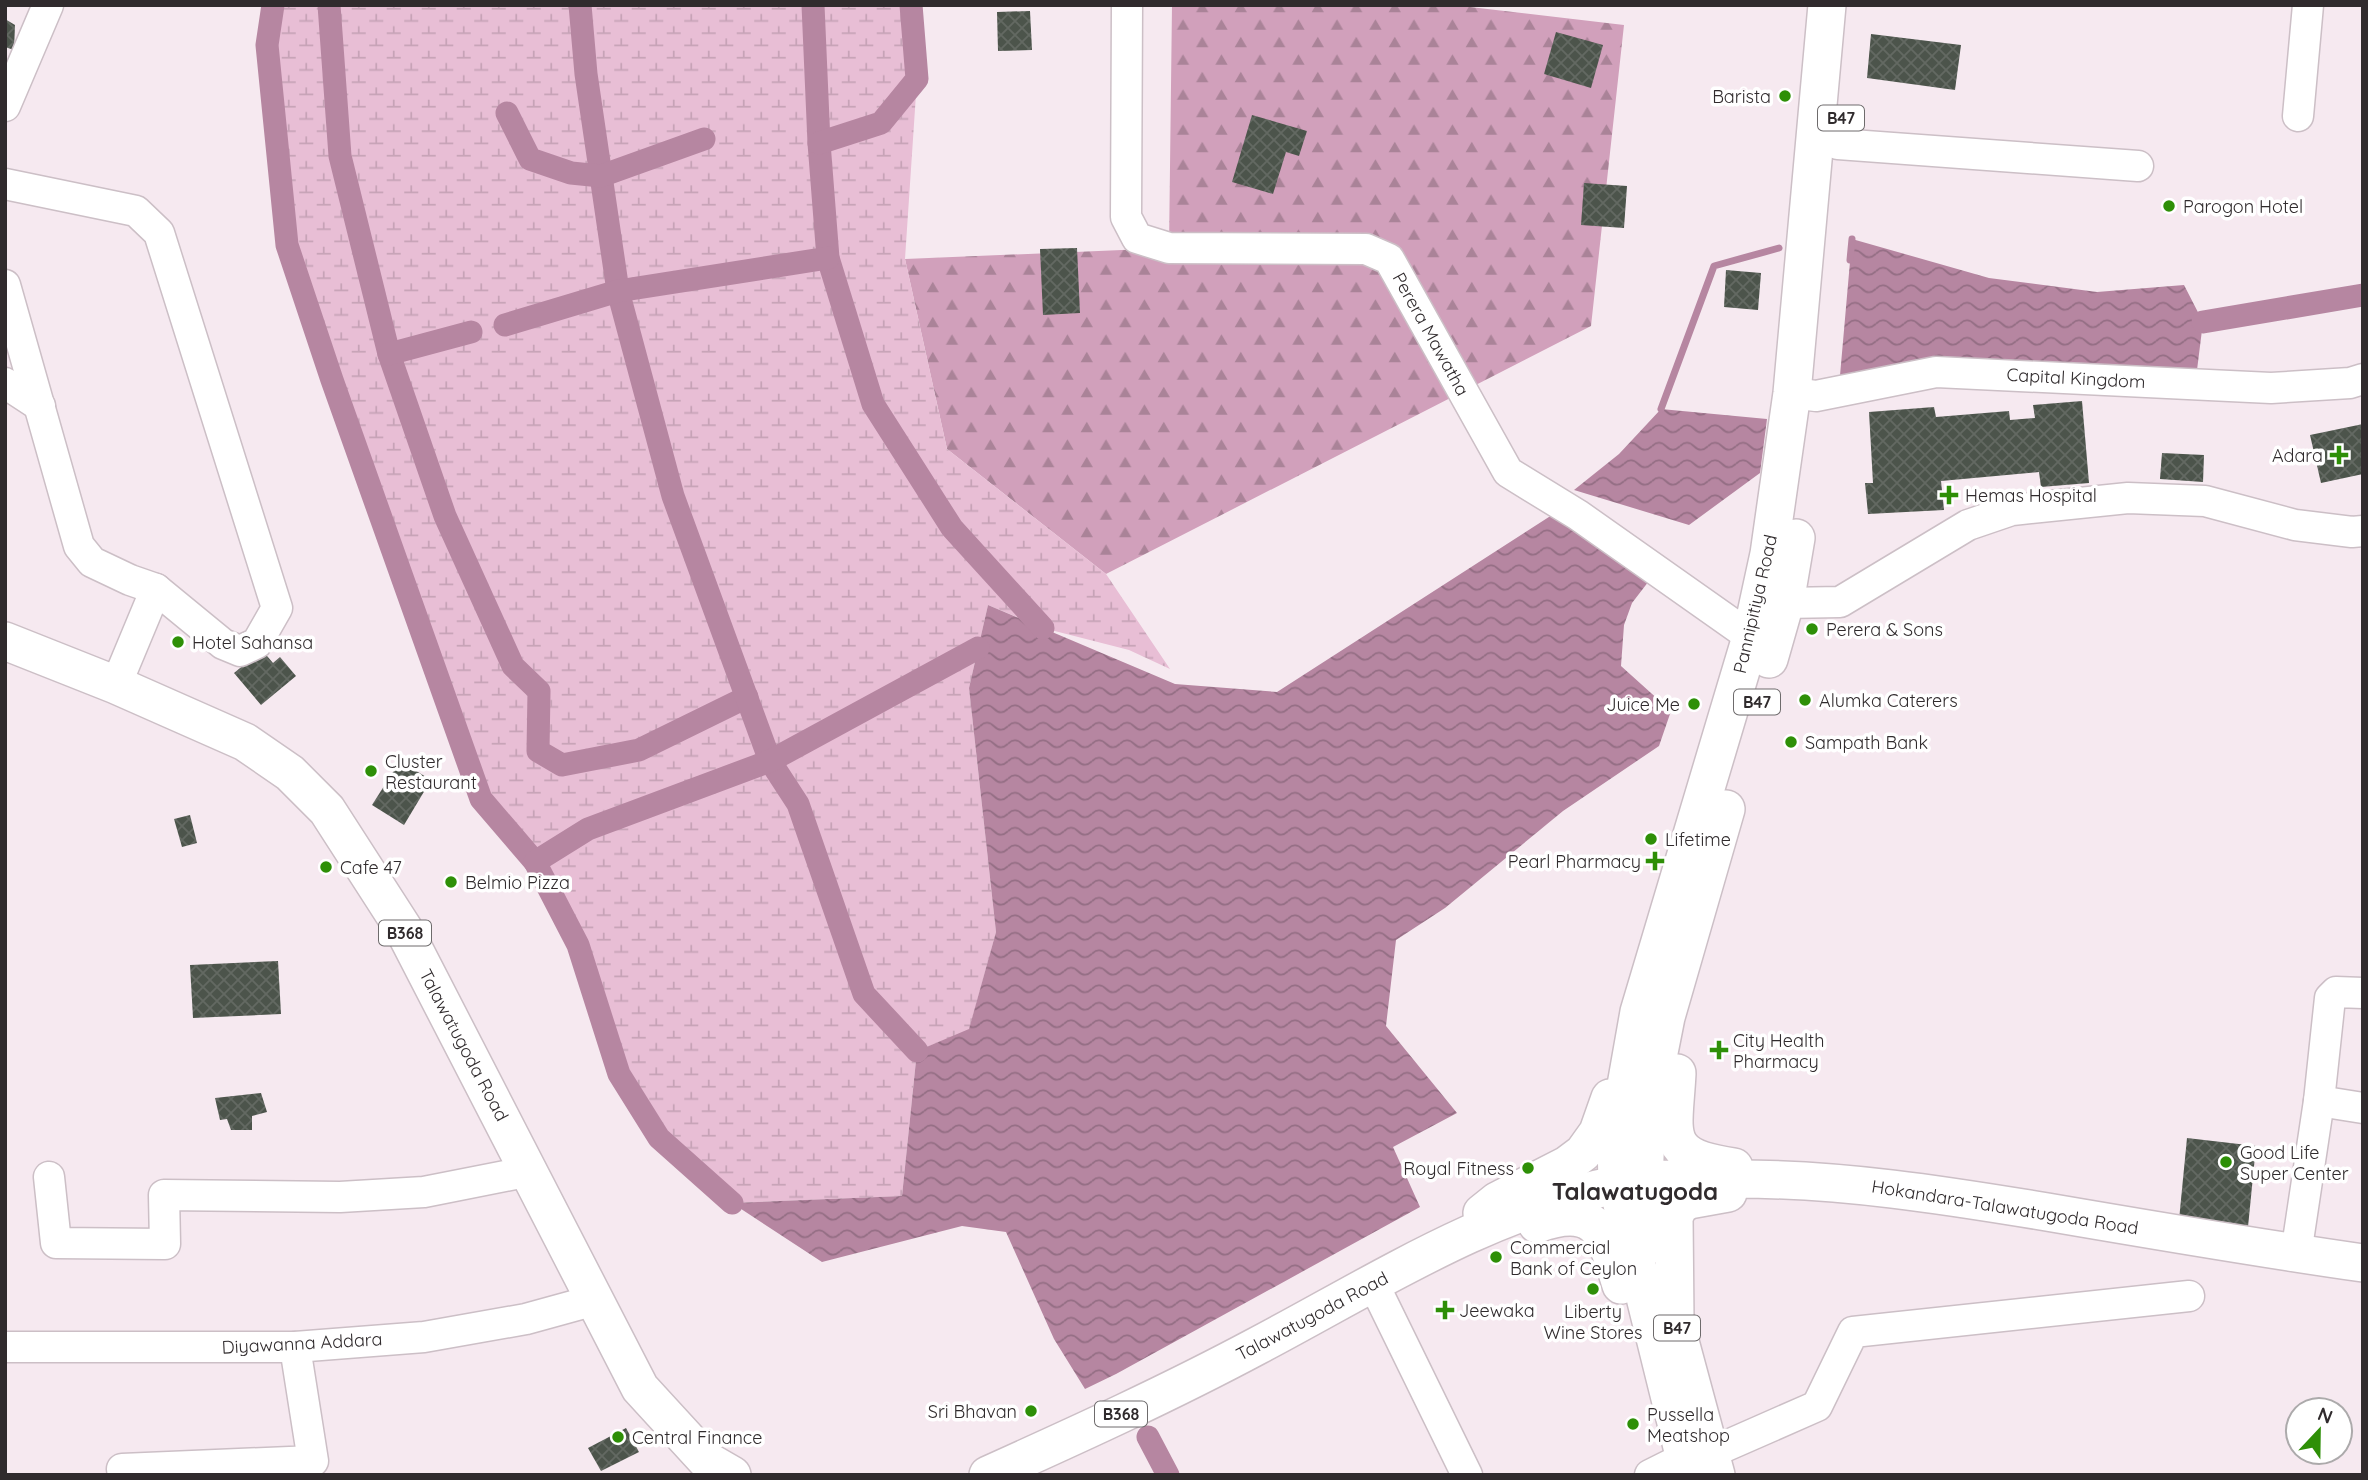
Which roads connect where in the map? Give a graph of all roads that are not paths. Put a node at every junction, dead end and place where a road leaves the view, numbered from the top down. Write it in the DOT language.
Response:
graph roads {
  1 [pos="48,5"];
  2 [pos="1127,5"];
  3 [pos="1827,5"];
  4 [pos="1853,5"];
  5 [pos="2308,5"];
  6 [pos="5,106"];
  7 [pos="2298,116"];
  8 [pos="1838,144"];
  9 [pos="2138,166"];
  10 [pos="5,184"];
  11 [pos="5,285"];
  12 [pos="2363,379"];
  13 [pos="5,383"];
  14 [pos="1804,394"];
  15 [pos="40,406"];
  16 [pos="2363,531"];
  17 [pos="156,589"];
  18 [pos="1785,603"];
  19 [pos="1751,637"];
  20 [pos="5,641"];
  21 [pos="116,685"];
  22 [pos="1677,978"];
  23 [pos="2363,993"];
  24 [pos="1635,1033"];
  25 [pos="2319,1101"];
  26 [pos="2363,1108"];
  27 [pos="530,1171"];
  28 [pos="49,1177"];
  29 [pos="1802,1181"];
  30 [pos="1631,1182"];
  31 [pos="1432,1253"];
  32 [pos="2296,1254"];
  33 [pos="2363,1263"];
  34 [pos="1373,1283"];
  35 [pos="2189,1296"];
  36 [pos="595,1300"];
  37 [pos="1675,1321"];
  38 [pos="5,1347"];
  39 [pos="295,1347"];
  40 [pos="1663,1375"];
  41 [pos="1700,1465"];
  42 [pos="122,1469"];
  43 [pos="732,1475"];
  44 [pos="988,1475"];
  45 [pos="1467,1475"];
  46 [pos="1650,1475"];
  1 -- 6 [label="street"];
  2 -- 19 [label="street, Perera Mawatha"];
  3 -- 14 [label="main road, Pannipitiya Road / B47"];
  4 -- 8 [label="main road, Pannipitiya Road / B47"];
  5 -- 7 [label="street"];
  8 -- 9 [label="street"];
  8 -- 14 [label="main road, Pannipitiya Road / B47"];
  10 -- 17 [label="street"];
  11 -- 15 [label="street"];
  12 -- 14 [label="street, Capital Kingdom"];
  13 -- 15 [label="street"];
  14 -- 18 [label="main road, Pannipitiya Road / B47"];
  14 -- 19 [label="main road, Pannipitiya Road / B47"];
  15 -- 17 [label="street"];
  16 -- 18 [label="street"];
  17 -- 21 [label="street"];
  18 -- 22 [label="main road, Pannipitiya Road / B47"];
  19 -- 24 [label="main road, Pannipitiya Road / B47"];
  20 -- 21 [label="main road, Talawatugoda Road / B368"];
  21 -- 27 [label="main road, Talawatugoda Road / B368"];
  22 -- 29 [label="main road"];
  22 -- 30 [label="main road, Pannipitiya Road / B47"];
  23 -- 25 [label="street"];
  24 -- 30 [label="main road, Pannipitiya Road / B47"];
  24 -- 31 [label="main road"];
  25 -- 26 [label="street"];
  25 -- 32 [label="street"];
  27 -- 28 [label="street"];
  27 -- 36 [label="main road, Talawatugoda Road / B368"];
  29 -- 30 [label="main road, Hokandara-Talawatugoda Road"];
  29 -- 32 [label="main road, Hokandara-Talawatugoda Road"];
  29 -- 37 [label="main road"];
  30 -- 31 [label="main road, Talawatugoda Road / B368"];
  30 -- 37 [label="main road, Pannipitiya Road / B47"];
  30 -- 40 [label="main road, Pannipitiya Road / B47"];
  31 -- 34 [label="main road, Talawatugoda Road / B368"];
  31 -- 40 [label="main road"];
  32 -- 33 [label="main road, Hokandara-Talawatugoda Road"];
  34 -- 44 [label="main road, Talawatugoda Road / B368"];
  34 -- 45 [label="street"];
  35 -- 41 [label="street"];
  36 -- 39 [label="street, Diyawanna Addara"];
  36 -- 43 [label="main road, Talawatugoda Road / B368"];
  37 -- 41 [label="main road, Pannipitiya Road / B47"];
  38 -- 39 [label="street, Diyawanna Addara"];
  39 -- 42 [label="street"];
  40 -- 41 [label="main road, Pannipitiya Road / B47"];
  41 -- 46 [label="street"];
}
